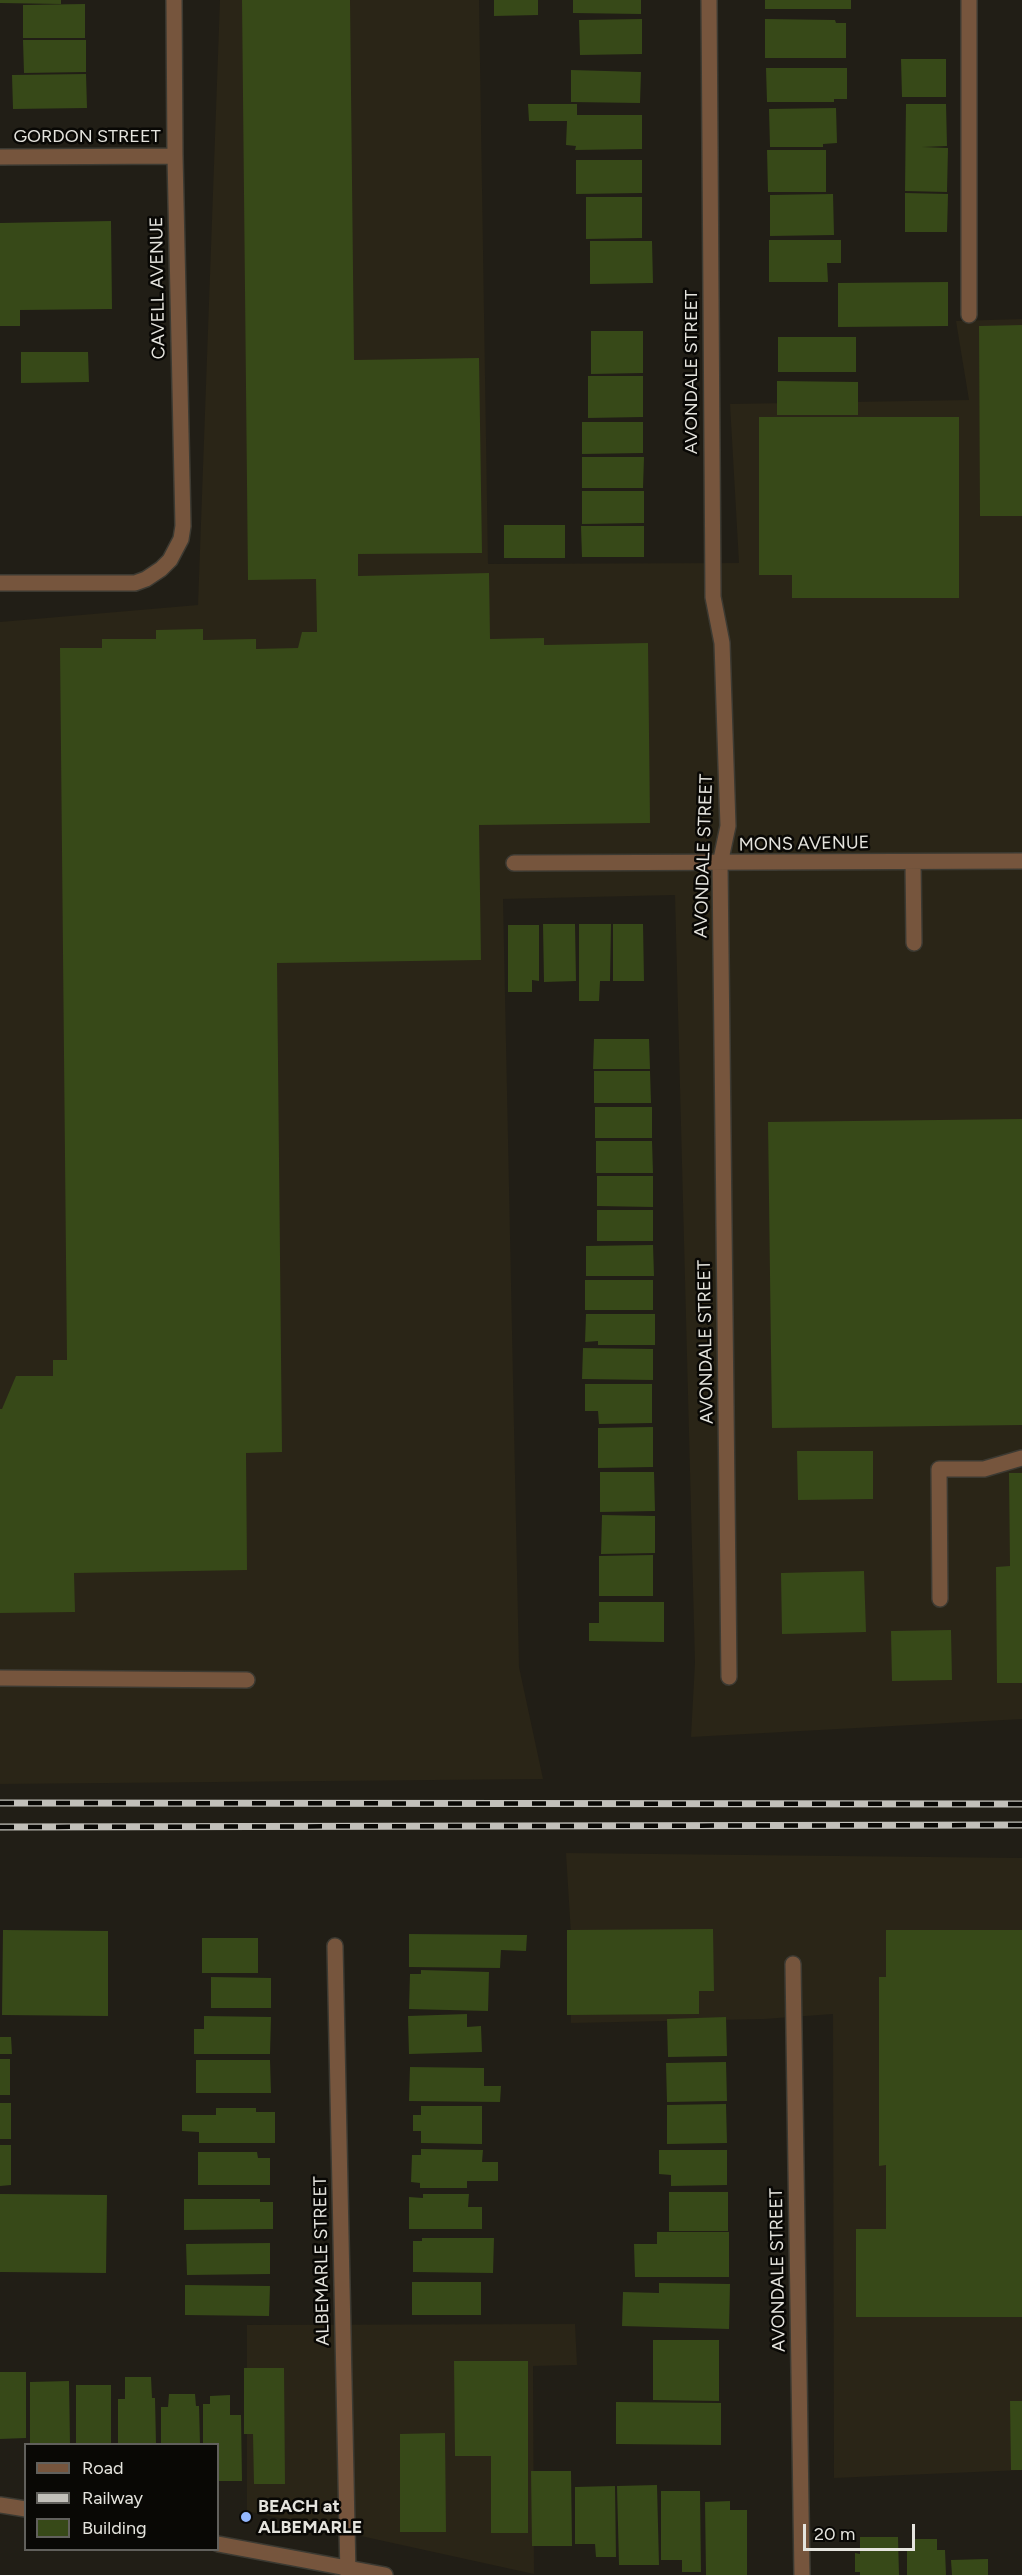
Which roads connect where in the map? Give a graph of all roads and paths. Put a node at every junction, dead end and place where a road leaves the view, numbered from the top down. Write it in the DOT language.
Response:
graph roads {
  1 [pos="174,0"];
  2 [pos="709,0"];
  3 [pos="969,0"];
  4 [pos="175,156"];
  5 [pos="0,157"];
  6 [pos="969,315"];
  7 [pos="0,583"];
  8 [pos="1022,861"];
  9 [pos="913,862"];
  10 [pos="514,863"];
  11 [pos="720,864"];
  12 [pos="914,943"];
  13 [pos="1022,1458"];
  14 [pos="940,1599"];
  15 [pos="729,1677"];
  16 [pos="0,1678"];
  17 [pos="248,1680"];
  18 [pos="335,1946"];
  19 [pos="793,1964"];
  20 [pos="0,2505"];
  21 [pos="24,2509"];
  22 [pos="219,2544"];
  23 [pos="348,2571"];
  24 [pos="385,2575"];
  25 [pos="802,2575"];
  1 -- 4 [label="street, CAVELL AVENUE"];
  2 -- 11 [label="street, AVONDALE STREET"];
  3 -- 6 [label="street"];
  4 -- 5 [label="street, GORDON STREET"];
  4 -- 7 [label="street, CAVELL AVENUE"];
  8 -- 9 [label="street, MONS AVENUE"];
  9 -- 11 [label="street, MONS AVENUE"];
  9 -- 12 [label="street"];
  10 -- 11 [label="street, MONS AVENUE"];
  11 -- 15 [label="street, AVONDALE STREET"];
  13 -- 14 [label="street"];
  16 -- 17 [label="street"];
  18 -- 23 [label="street, ALBEMARLE STREET"];
  19 -- 25 [label="street, AVONDALE STREET"];
  20 -- 21 [label="street"];
  22 -- 23 [label="street"];
  23 -- 24 [label="street"];
}
